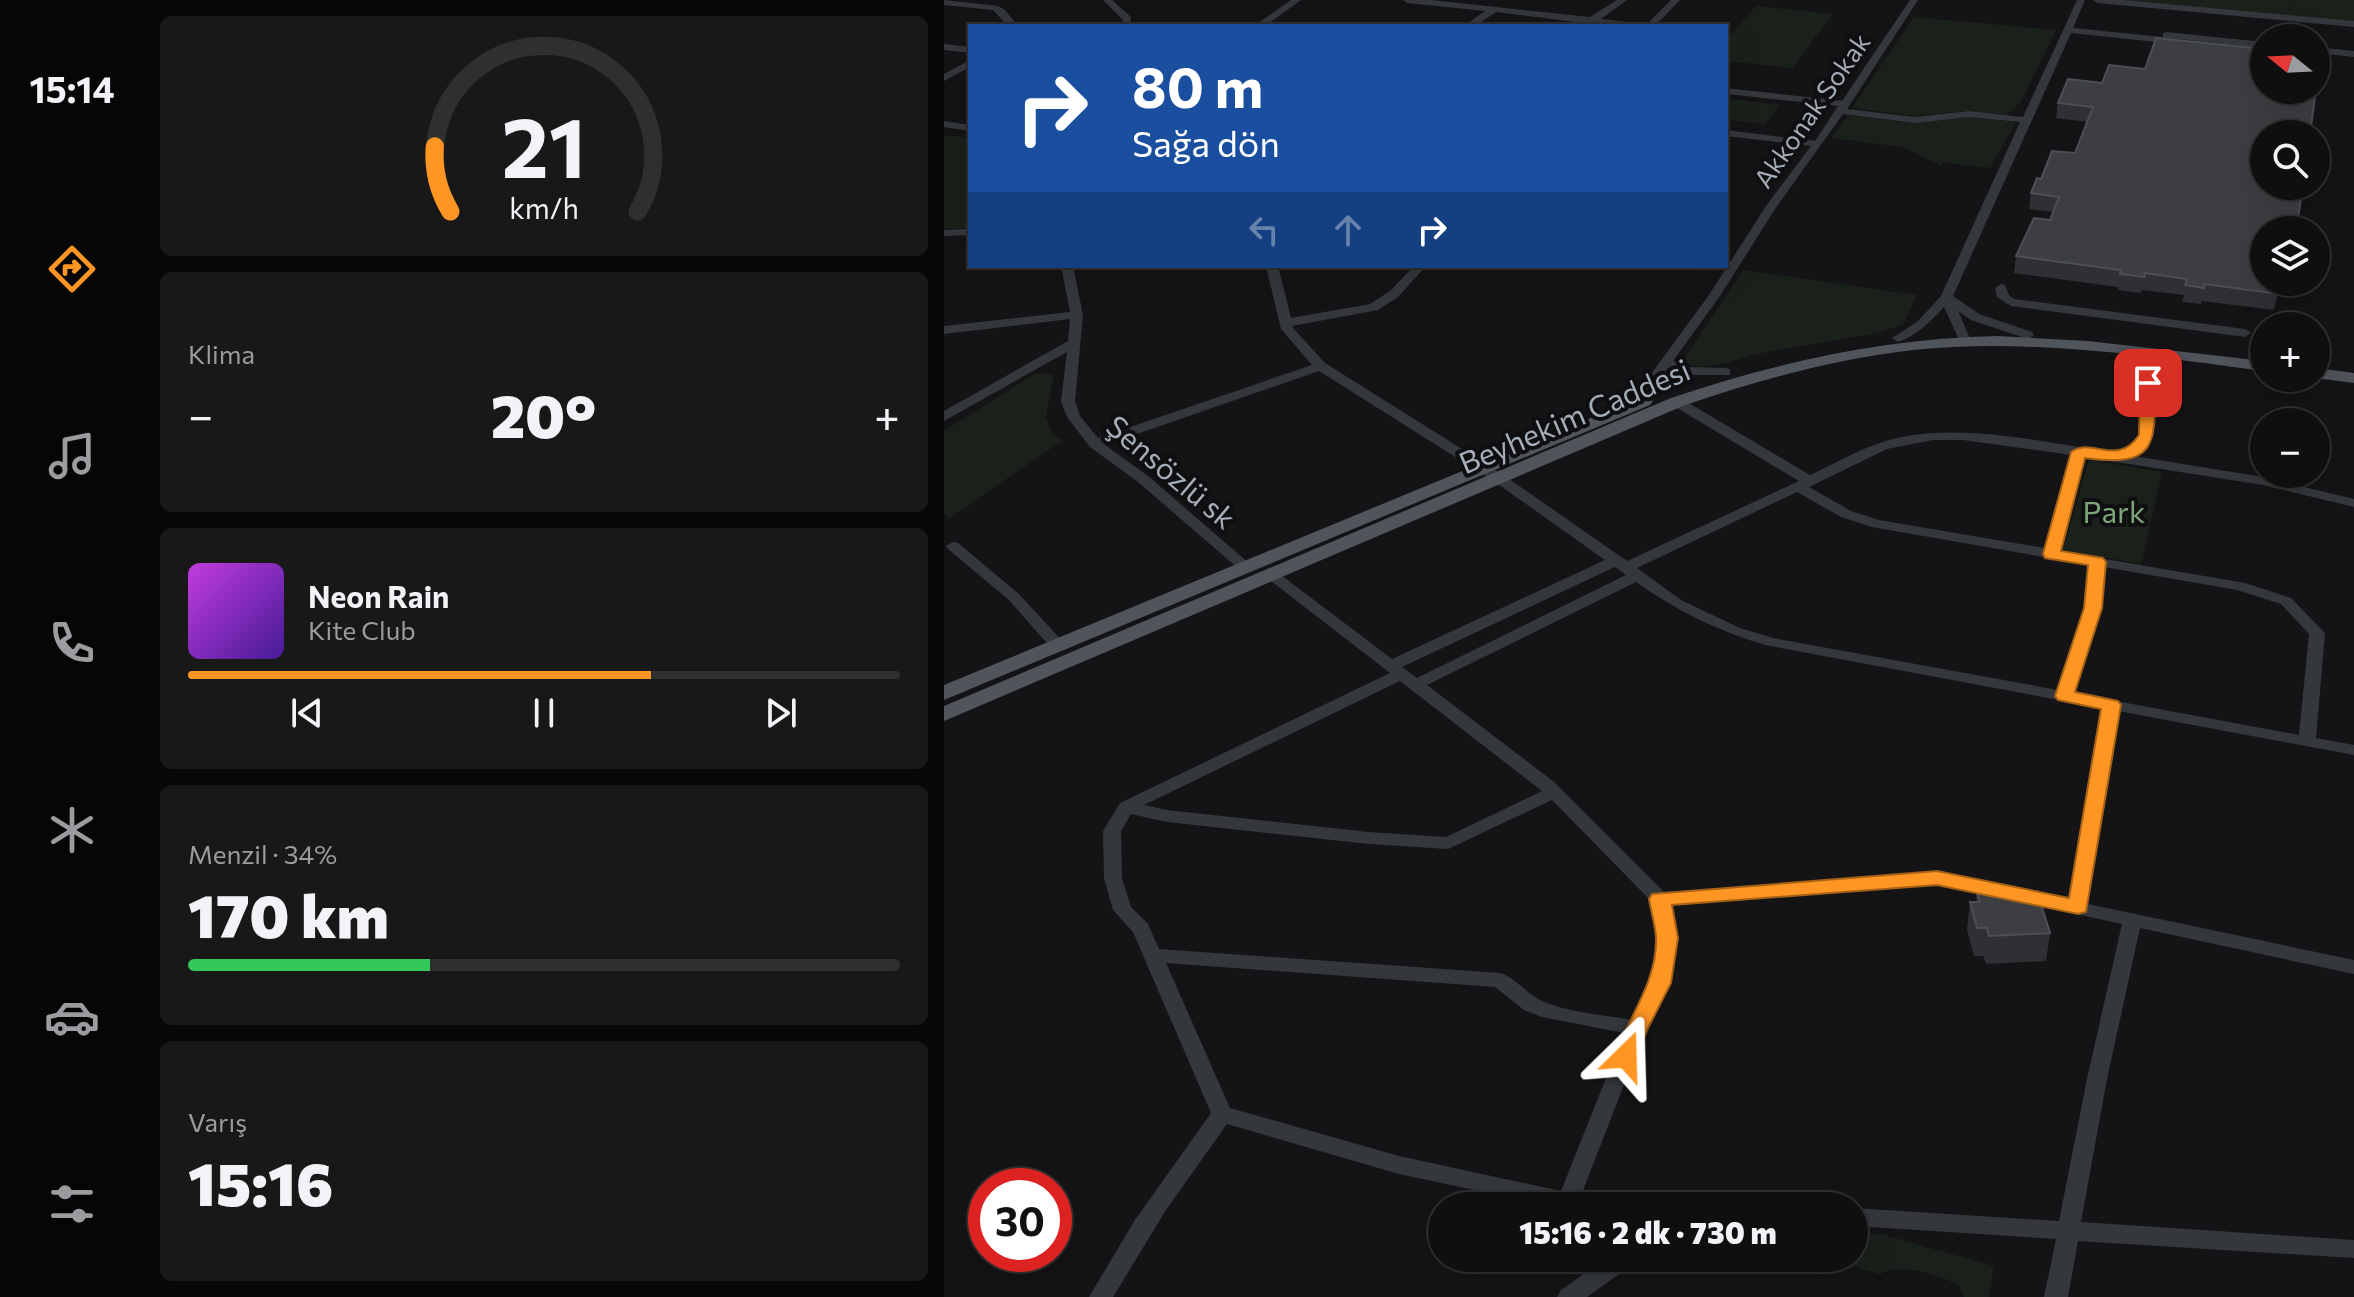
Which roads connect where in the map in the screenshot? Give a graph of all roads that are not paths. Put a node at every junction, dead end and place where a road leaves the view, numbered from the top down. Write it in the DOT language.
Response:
graph roads {
  1 [pos="1107,0"];
  2 [pos="1297,0"];
  3 [pos="1407,0"];
  4 [pos="1505,0"];
  5 [pos="1623,0"];
  6 [pos="1676,0"];
  7 [pos="1914,0"];
  8 [pos="2081,0"];
  9 [pos="2097,0"];
  10 [pos="944,2"];
  11 [pos="1493,10"];
  12 [pos="1587,23"];
  13 [pos="1011,24"];
  14 [pos="1126,24"];
  15 [pos="1262,24"];
  16 [pos="1472,24"];
  17 [pos="1607,24"];
  18 [pos="1649,24"];
  19 [pos="2354,24"];
  20 [pos="2070,28"];
  21 [pos="944,47"];
  22 [pos="2250,47"];
  23 [pos="968,50"];
  24 [pos="2330,54"];
  25 [pos="2354,57"];
  26 [pos="968,64"];
  27 [pos="944,78"];
  28 [pos="1728,91"];
  29 [pos="1843,108"];
  30 [pos="2026,120"];
  31 [pos="944,124"];
  32 [pos="968,127"];
  33 [pos="1728,133"];
  34 [pos="1818,144"];
  35 [pos="968,232"];
  36 [pos="944,233"];
  37 [pos="1067,268"];
  38 [pos="1272,268"];
  39 [pos="1418,268"];
  40 [pos="2001,288"];
  41 [pos="1946,297"];
  42 [pos="1077,315"];
  43 [pos="1286,323"];
  44 [pos="944,330"];
  45 [pos="2245,333"];
  46 [pos="2028,335"];
  47 [pos="1898,338"];
  48 [pos="1963,338"];
  49 [pos="1075,342"];
  50 [pos="2146,352"];
  51 [pos="2250,356"];
  52 [pos="1666,363"];
  53 [pos="2250,364"];
  54 [pos="1320,366"];
  55 [pos="2330,366"];
  56 [pos="2354,369"];
  57 [pos="1725,372"];
  58 [pos="2330,375"];
  59 [pos="2354,378"];
  60 [pos="1677,402"];
  61 [pos="1636,404"];
  62 [pos="944,417"];
  63 [pos="1095,444"];
  64 [pos="2079,452"];
  65 [pos="2117,457"];
  66 [pos="1479,469"];
  67 [pos="1500,479"];
  68 [pos="1805,484"];
  69 [pos="2354,503"];
  70 [pos="947,545"];
  71 [pos="2051,554"];
  72 [pos="2097,562"];
  73 [pos="1245,567"];
  74 [pos="1627,567"];
  75 [pos="1272,575"];
  76 [pos="1058,646"];
  77 [pos="1402,675"];
  78 [pos="944,693"];
  79 [pos="2064,696"];
  80 [pos="2111,705"];
  81 [pos="944,714"];
  82 [pos="2307,742"];
  83 [pos="2354,750"];
  84 [pos="1554,792"];
  85 [pos="1126,807"];
  86 [pos="1660,899"];
  87 [pos="2078,907"];
  88 [pos="2132,920"];
  89 [pos="1152,955"];
  90 [pos="2354,967"];
  91 [pos="1636,1028"];
  92 [pos="1222,1114"];
  93 [pos="1526,1192"];
  94 [pos="1572,1192"];
  95 [pos="1868,1218"];
  96 [pos="2067,1229"];
  97 [pos="2354,1249"];
  98 [pos="1604,1272"];
  99 [pos="1101,1297"];
  100 [pos="1569,1297"];
  101 [pos="2056,1297"];
  1 -- 14 [label="street"];
  2 -- 15 [label="street"];
  3 -- 11 [label="street"];
  4 -- 11 [label="street"];
  5 -- 12 [label="street"];
  6 -- 18 [label="street"];
  7 -- 29 [label="street, Akkonak Sokak"];
  8 -- 20 [label="street"];
  9 -- 19 [label="street"];
  10 -- 13 [label="street"];
  11 -- 12 [label="street"];
  11 -- 16 [label="street"];
  12 -- 17 [label="street"];
  20 -- 22 [label="street"];
  20 -- 30 [label="street"];
  21 -- 23 [label="street"];
  24 -- 25 [label="street"];
  26 -- 27 [label="street"];
  28 -- 29 [label="street"];
  29 -- 30 [label="street"];
  29 -- 34 [label="street, Akkonak Sokak"];
  30 -- 41 [label="street"];
  31 -- 32 [label="street"];
  33 -- 34 [label="street"];
  34 -- 52 [label="street, Akkonak Sokak"];
  35 -- 36 [label="street"];
  37 -- 42 [label="street, Şensözlü sk"];
  38 -- 43 [label="street"];
  39 -- 43 [label="street"];
  40 -- 45 [label="street"];
  41 -- 46 [label="street"];
  41 -- 47 [label="street"];
  41 -- 48 [label="street"];
  42 -- 44 [label="street"];
  42 -- 49 [label="street, Şensözlü sk"];
  43 -- 54 [label="street"];
  46 -- 48 [label="main road, Beyhekim Caddesi"];
  46 -- 51 [label="main road, Beyhekim Caddesi"];
  47 -- 48 [label="main road, Beyhekim Caddesi"];
  47 -- 57 [label="main road, Beyhekim Caddesi"];
  48 -- 50 [label="main road, Beyhekim Caddesi"];
  48 -- 60 [label="main road, Beyhekim Caddesi"];
  49 -- 62 [label="street"];
  49 -- 63 [label="street, Şensözlü sk"];
  50 -- 53 [label="main road, Beyhekim Caddesi"];
  50 -- 65 [label="street"];
  52 -- 57 [label="street"];
  52 -- 61 [label="street, Akkonak Sokak"];
  54 -- 63 [label="street"];
  54 -- 66 [label="street"];
  55 -- 56 [label="main road"];
  57 -- 61 [label="main road, Beyhekim Caddesi"];
  58 -- 59 [label="main road"];
  60 -- 67 [label="main road, Beyhekim Caddesi"];
  60 -- 68 [label="street"];
  61 -- 66 [label="main road, Beyhekim Caddesi"];
  63 -- 73 [label="street, Şensözlü sk"];
  64 -- 65 [label="street"];
  64 -- 68 [label="street"];
  64 -- 71 [label="street"];
  65 -- 69 [label="street"];
  66 -- 67 [label="street"];
  66 -- 73 [label="main road, Beyhekim Caddesi"];
  67 -- 74 [label="street"];
  67 -- 75 [label="main road, Beyhekim Caddesi"];
  68 -- 71 [label="street"];
  68 -- 74 [label="street"];
  70 -- 76 [label="street"];
  71 -- 72 [label="street"];
  72 -- 79 [label="street"];
  72 -- 82 [label="street"];
  73 -- 76 [label="main road, Beyhekim Caddesi"];
  74 -- 77 [label="street"];
  74 -- 77 [label="street"];
  74 -- 79 [label="street"];
  75 -- 77 [label="street"];
  75 -- 81 [label="main road, Beyhekim Caddesi"];
  76 -- 78 [label="main road, Beyhekim Caddesi"];
  77 -- 84 [label="street"];
  77 -- 85 [label="street"];
  79 -- 80 [label="street"];
  80 -- 82 [label="street"];
  80 -- 87 [label="street"];
  82 -- 83 [label="street"];
  84 -- 85 [label="street"];
  84 -- 86 [label="street"];
  85 -- 89 [label="street"];
  86 -- 87 [label="street"];
  86 -- 91 [label="street"];
  87 -- 88 [label="street"];
  88 -- 90 [label="street"];
  88 -- 96 [label="street"];
  89 -- 91 [label="street"];
  89 -- 92 [label="street"];
  91 -- 94 [label="street"];
  92 -- 93 [label="street"];
  92 -- 99 [label="street"];
  95 -- 96 [label="street"];
  96 -- 97 [label="street"];
  96 -- 101 [label="street"];
  98 -- 100 [label="street"];
}
